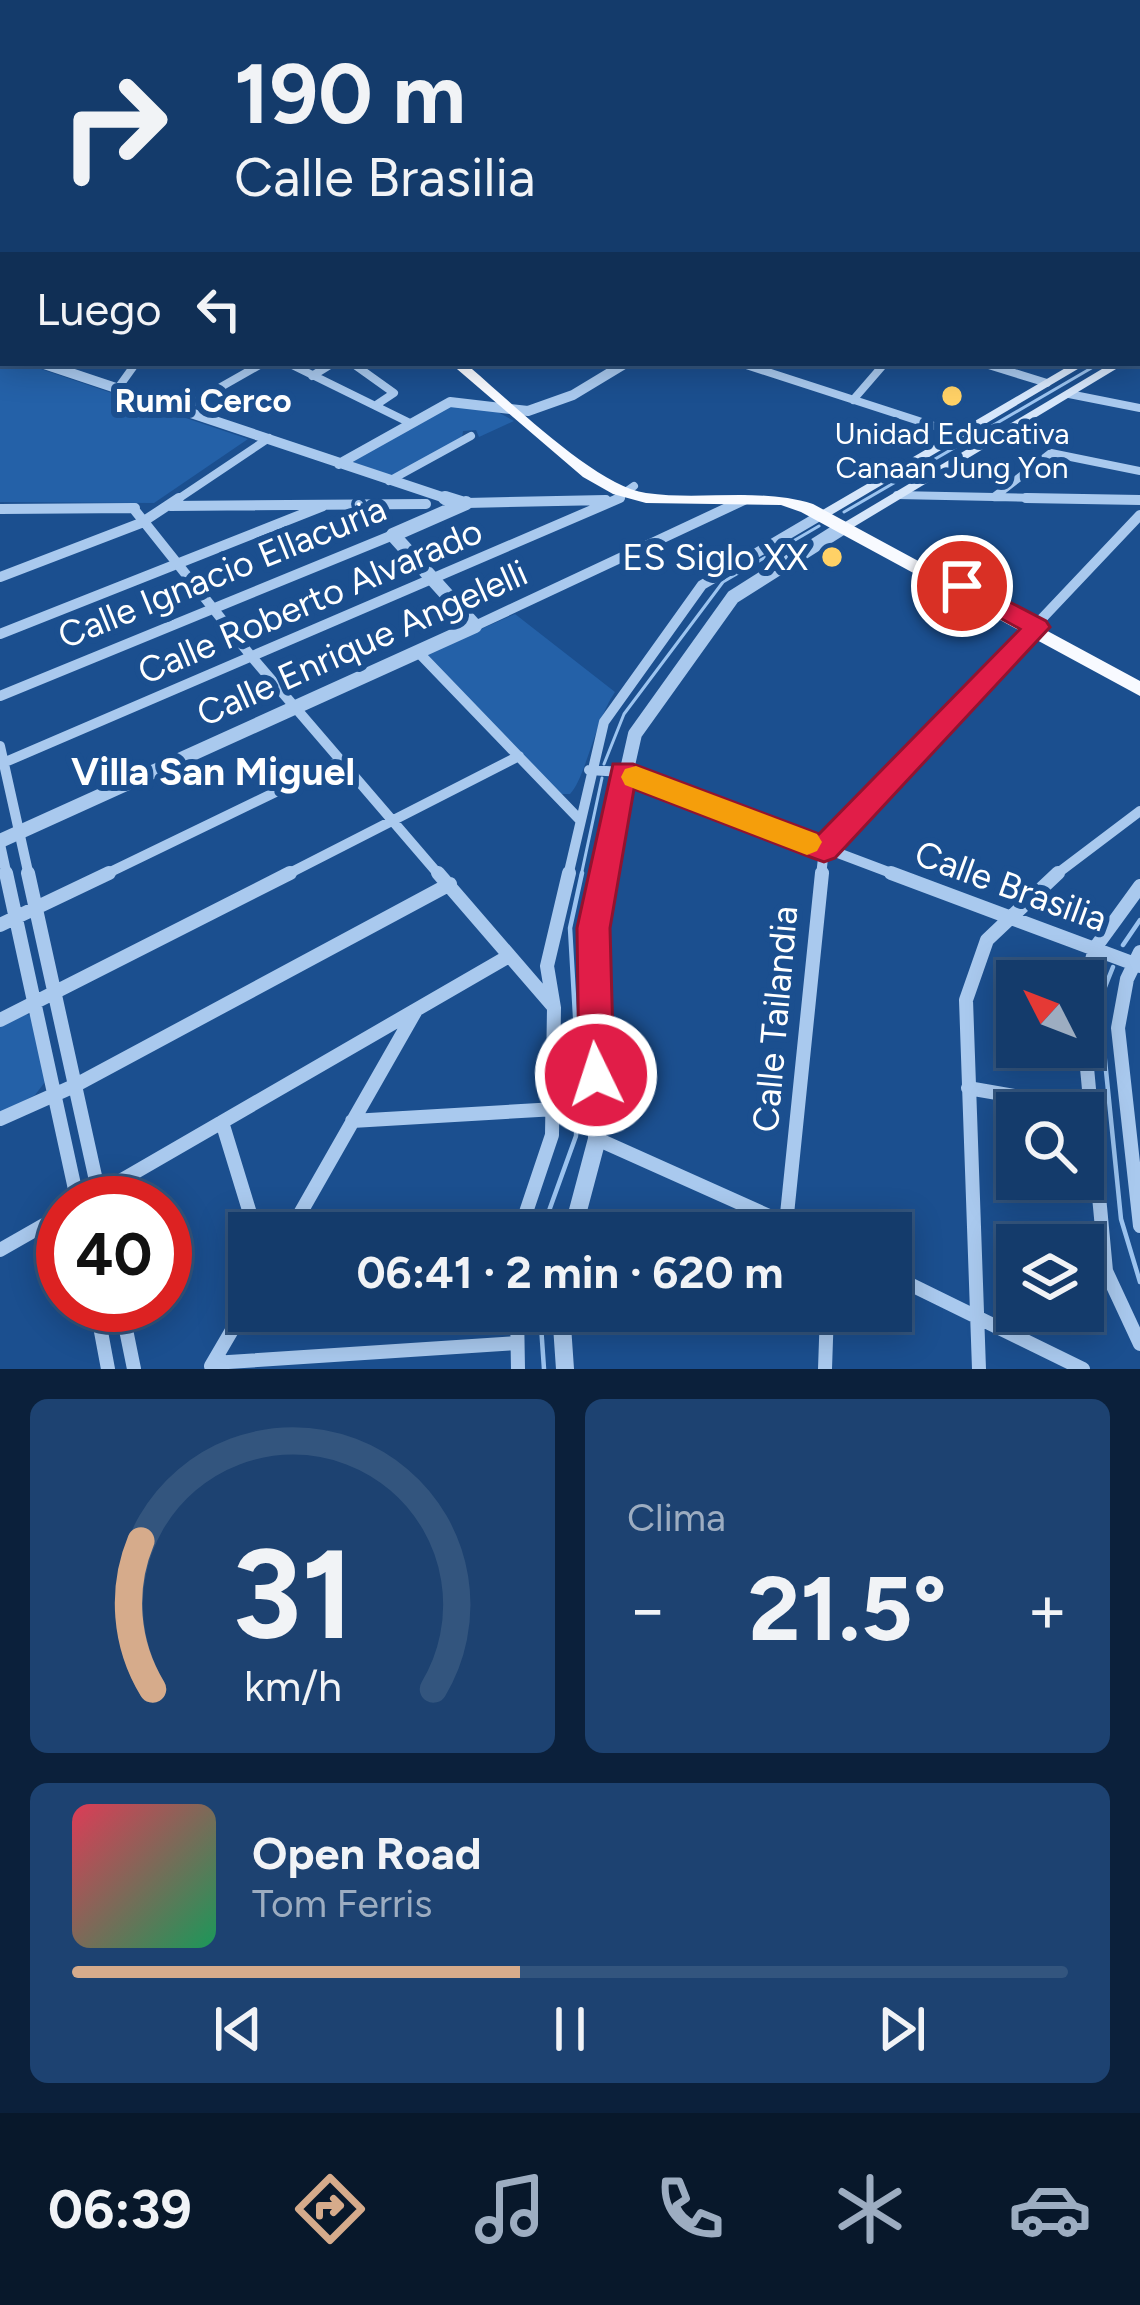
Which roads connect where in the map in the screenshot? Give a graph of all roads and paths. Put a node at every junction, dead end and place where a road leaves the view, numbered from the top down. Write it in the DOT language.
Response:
graph roads {
  1 [pos="50,366"];
  2 [pos="134,366"];
  3 [pos="257,366"];
  4 [pos="294,366"];
  5 [pos="328,366"];
  6 [pos="356,366"];
  7 [pos="461,366"];
  8 [pos="474,366"];
  9 [pos="620,366"];
  10 [pos="749,366"];
  11 [pos="882,366"];
  12 [pos="992,366"];
  13 [pos="1077,366"];
  14 [pos="1115,366"];
  15 [pos="313,376"];
  16 [pos="1047,383"];
  17 [pos="118,388"];
  18 [pos="1069,394"];
  19 [pos="853,400"];
  20 [pos="376,405"];
  21 [pos="1140,408"];
  22 [pos="182,409"];
  23 [pos="524,411"];
  24 [pos="410,424"];
  25 [pos="959,434"];
  26 [pos="471,436"];
  27 [pos="268,438"];
  28 [pos="339,464"];
  29 [pos="1140,472"];
  30 [pos="389,481"];
  31 [pos="626,493"];
  32 [pos="897,494"];
  33 [pos="994,496"];
  34 [pos="748,499"];
  35 [pos="1140,500"];
  36 [pos="460,503"];
  37 [pos="426,504"];
  38 [pos="167,506"];
  39 [pos="323,506"];
  40 [pos="133,508"];
  41 [pos="0,509"];
  42 [pos="154,510"];
  43 [pos="825,513"];
  44 [pos="1140,515"];
  45 [pos="431,518"];
  46 [pos="141,523"];
  47 [pos="845,526"];
  48 [pos="393,535"];
  49 [pos="176,563"];
  50 [pos="0,577"];
  51 [pos="432,579"];
  52 [pos="213,607"];
  53 [pos="475,626"];
  54 [pos="1035,629"];
  55 [pos="0,634"];
  56 [pos="418,652"];
  57 [pos="251,656"];
  58 [pos="1140,685"];
  59 [pos="0,696"];
  60 [pos="295,705"];
  61 [pos="0,746"];
  62 [pos="519,756"];
  63 [pos="341,760"];
  64 [pos="3,763"];
  65 [pos="589,770"];
  66 [pos="623,772"];
  67 [pos="1140,811"];
  68 [pos="394,819"];
  69 [pos="579,819"];
  70 [pos="16,832"];
  71 [pos="0,842"];
  72 [pos="824,849"];
  73 [pos="450,884"];
  74 [pos="1140,886"];
  75 [pos="34,909"];
  76 [pos="16,917"];
  77 [pos="1006,918"];
  78 [pos="0,926"];
  79 [pos="1095,948"];
  80 [pos="508,956"];
  81 [pos="1092,960"];
  82 [pos="1138,960"];
  83 [pos="52,993"];
  84 [pos="34,1003"];
  85 [pos="554,1008"];
  86 [pos="416,1011"];
  87 [pos="0,1020"];
  88 [pos="74,1086"];
  89 [pos="968,1088"];
  90 [pos="53,1092"];
  91 [pos="996,1093"];
  92 [pos="556,1109"];
  93 [pos="0,1119"];
  94 [pos="352,1120"];
  95 [pos="222,1122"];
  96 [pos="597,1139"];
  97 [pos="1138,1155"];
  98 [pos="73,1176"];
  99 [pos="95,1176"];
  100 [pos="135,1176"];
  101 [pos="1101,1200"];
  102 [pos="250,1212"];
  103 [pos="301,1212"];
  104 [pos="526,1212"];
  105 [pos="578,1212"];
  106 [pos="759,1212"];
  107 [pos="787,1212"];
  108 [pos="1140,1226"];
  109 [pos="36,1229"];
  110 [pos="0,1250"];
  111 [pos="912,1286"];
  112 [pos="977,1320"];
  113 [pos="101,1332"];
  114 [pos="126,1332"];
  115 [pos="231,1332"];
  116 [pos="516,1332"];
  117 [pos="562,1332"];
  118 [pos="826,1332"];
  119 [pos="516,1343"];
  120 [pos="1140,1344"];
  121 [pos="211,1366"];
  122 [pos="108,1369"];
  123 [pos="134,1369"];
  124 [pos="518,1369"];
  125 [pos="565,1369"];
  126 [pos="825,1369"];
  127 [pos="980,1369"];
  128 [pos="1083,1369"];
  1 -- 17 [label="street"];
  2 -- 17 [label="street"];
  3 -- 22 [label="street"];
  4 -- 15 [label="street"];
  5 -- 15 [label="street"];
  6 -- 20 [label="street"];
  7 -- 23 [label="highway"];
  8 -- 23 [label="highway"];
  9 -- 23 [label="street"];
  10 -- 19 [label="street"];
  11 -- 19 [label="street"];
  12 -- 16 [label="street"];
  13 -- 16 [label="main road"];
  14 -- 18 [label="main road"];
  15 -- 20 [label="street"];
  16 -- 25 [label="main road"];
  17 -- 22 [label="street"];
  18 -- 21 [label="street"];
  18 -- 32 [label="main road"];
  19 -- 25 [label="street"];
  20 -- 24 [label="street"];
  22 -- 27 [label="street"];
  23 -- 24 [label="street"];
  23 -- 31 [label="highway"];
  24 -- 28 [label="street"];
  25 -- 43 [label="main road"];
  26 -- 30 [label="street"];
  27 -- 28 [label="street"];
  27 -- 38 [label="street"];
  28 -- 30 [label="street"];
  29 -- 33 [label="street"];
  30 -- 36 [label="street"];
  31 -- 34 [label="highway"];
  31 -- 36 [label="street"];
  31 -- 43 [label="highway"];
  31 -- 51 [label="street, Calle Roberto Alvarado"];
  32 -- 33 [label="street"];
  32 -- 47 [label="main road"];
  33 -- 35 [label="street"];
  34 -- 43 [label="highway"];
  34 -- 53 [label="street, Calle Enrique Angelelli"];
  36 -- 37 [label="street"];
  36 -- 45 [label="street, Calle Ignacio Ellacuria"];
  37 -- 39 [label="street"];
  37 -- 45 [label="street"];
  38 -- 39 [label="street"];
  38 -- 42 [label="street"];
  39 -- 49 [label="street"];
  40 -- 41 [label="street"];
  40 -- 42 [label="street"];
  40 -- 46 [label="street"];
  42 -- 46 [label="street"];
  43 -- 47 [label="highway"];
  43 -- 65 [label="street"];
  44 -- 54 [label="street"];
  45 -- 48 [label="street, Calle Ignacio Ellacuria"];
  46 -- 49 [label="street"];
  46 -- 50 [label="street"];
  47 -- 54 [label="highway"];
  47 -- 66 [label="street"];
  48 -- 51 [label="street"];
  48 -- 52 [label="street, Calle Ignacio Ellacuria"];
  49 -- 52 [label="street"];
  49 -- 55 [label="street"];
  51 -- 53 [label="street"];
  51 -- 57 [label="street, Calle Roberto Alvarado"];
  52 -- 57 [label="street"];
  52 -- 59 [label="street, Calle Ignacio Ellacuria"];
  53 -- 56 [label="street, Calle Enrique Angelelli"];
  54 -- 58 [label="highway"];
  54 -- 72 [label="street"];
  56 -- 60 [label="street, Calle Enrique Angelelli"];
  56 -- 62 [label="street"];
  57 -- 60 [label="street"];
  57 -- 64 [label="street, Calle Roberto Alvarado"];
  60 -- 63 [label="street"];
  60 -- 70 [label="street, Calle Enrique Angelelli"];
  61 -- 64 [label="street"];
  62 -- 68 [label="street"];
  62 -- 69 [label="street"];
  63 -- 68 [label="street"];
  63 -- 75 [label="street"];
  64 -- 70 [label="street"];
  65 -- 66 [label="street, Calle Brasilia"];
  65 -- 69 [label="street"];
  66 -- 72 [label="street, Calle Brasilia"];
  66 -- 96 [label="street"];
  67 -- 77 [label="street"];
  68 -- 73 [label="street"];
  68 -- 83 [label="street"];
  69 -- 85 [label="street"];
  70 -- 71 [label="street, Calle Enrique Angelelli"];
  70 -- 75 [label="street"];
  71 -- 76 [label="street"];
  72 -- 77 [label="street, Calle Brasilia"];
  72 -- 107 [label="street, Calle Tailandia"];
  73 -- 80 [label="street"];
  73 -- 88 [label="street"];
  74 -- 79 [label="street"];
  75 -- 76 [label="street"];
  75 -- 83 [label="street"];
  76 -- 78 [label="street"];
  76 -- 84 [label="street"];
  77 -- 79 [label="street, Calle Brasilia"];
  77 -- 89 [label="street"];
  79 -- 81 [label="street"];
  79 -- 82 [label="street, Calle Brasilia"];
  80 -- 85 [label="street"];
  80 -- 86 [label="street"];
  82 -- 97 [label="street"];
  83 -- 84 [label="street"];
  83 -- 88 [label="street"];
  84 -- 87 [label="street"];
  84 -- 90 [label="street"];
  85 -- 92 [label="street"];
  86 -- 94 [label="street"];
  86 -- 95 [label="street"];
  88 -- 90 [label="street"];
  88 -- 99 [label="street"];
  89 -- 91 [label="street"];
  89 -- 112 [label="street"];
  90 -- 93 [label="street"];
  90 -- 98 [label="street"];
  92 -- 94 [label="street"];
  92 -- 104 [label="street"];
  94 -- 103 [label="street"];
  95 -- 100 [label="street"];
  95 -- 102 [label="street"];
  96 -- 105 [label="street"];
  96 -- 106 [label="street"];
  97 -- 108 [label="street"];
  101 -- 120 [label="street"];
  109 -- 110 [label="street"];
  111 -- 112 [label="street"];
  112 -- 127 [label="street"];
  112 -- 128 [label="street"];
  113 -- 122 [label="street"];
  114 -- 123 [label="street"];
  115 -- 121 [label="street"];
  116 -- 119 [label="street"];
  117 -- 125 [label="street"];
  118 -- 126 [label="street"];
  119 -- 121 [label="street"];
  119 -- 124 [label="street"];
}
